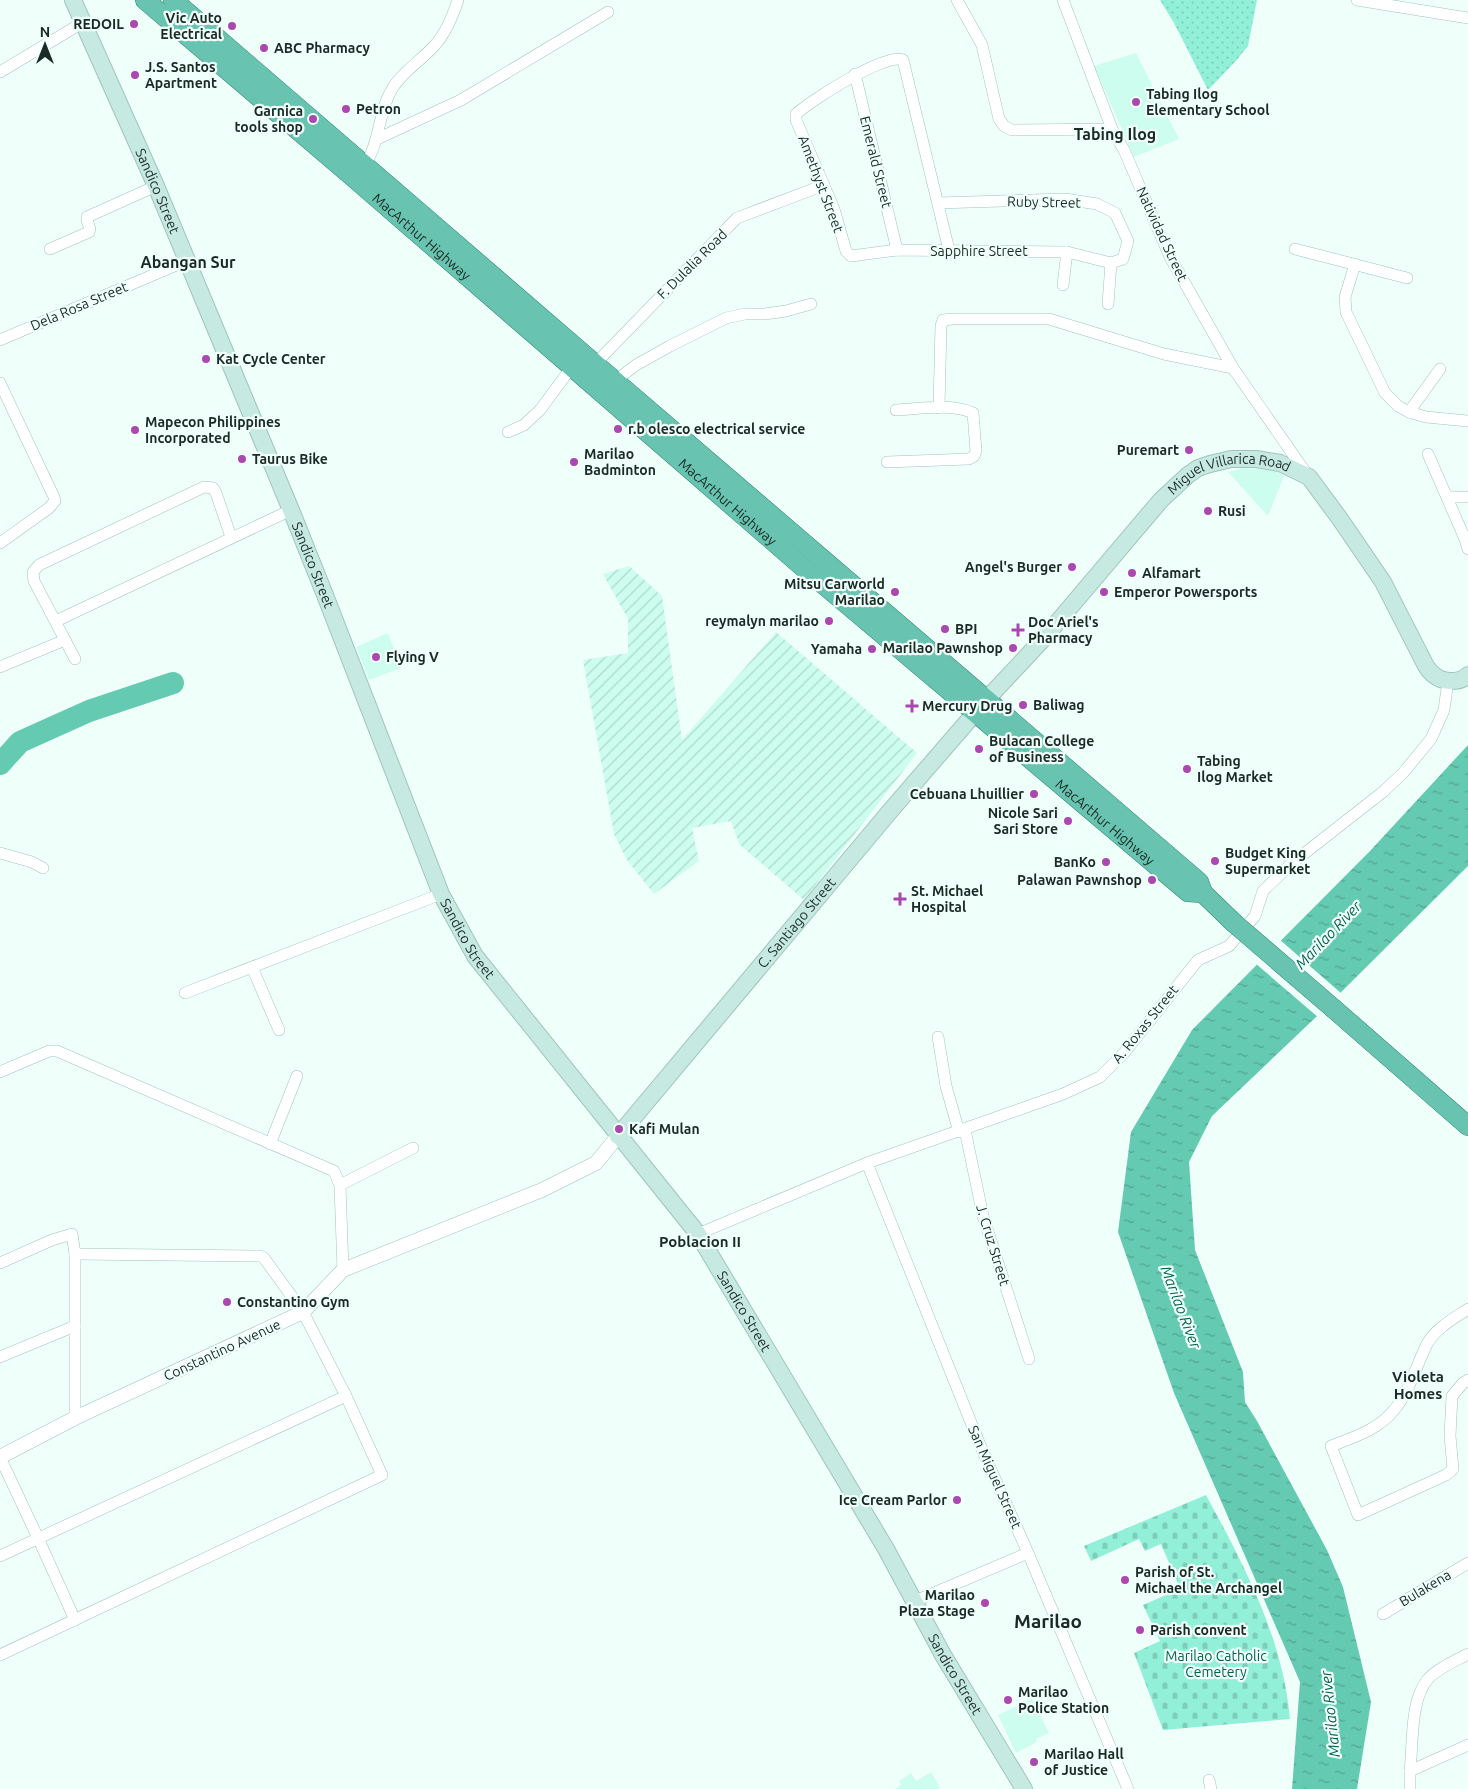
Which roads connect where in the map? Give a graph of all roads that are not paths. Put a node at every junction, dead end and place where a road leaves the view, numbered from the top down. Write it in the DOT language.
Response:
graph roads {
  1 [pos="73,0"];
  2 [pos="145,0"];
  3 [pos="173,0"];
  4 [pos="458,0"];
  5 [pos="957,0"];
  6 [pos="1062,0"];
  7 [pos="1357,0"];
  8 [pos="608,12"];
  9 [pos="1468,18"];
  10 [pos="82,23"];
  11 [pos="0,72"];
  12 [pos="855,74"];
  13 [pos="1112,129"];
  14 [pos="377,139"];
  15 [pos="359,172"];
  16 [pos="824,185"];
  17 [pos="156,186"];
  18 [pos="938,203"];
  19 [pos="50,249"];
  20 [pos="897,250"];
  21 [pos="949,250"];
  22 [pos="1294,250"];
  23 [pos="1067,252"];
  24 [pos="848,254"];
  25 [pos="186,261"];
  26 [pos="1110,263"];
  27 [pos="1355,264"];
  28 [pos="1407,278"];
  29 [pos="1063,284"];
  30 [pos="811,304"];
  31 [pos="1108,304"];
  32 [pos="0,340"];
  33 [pos="1233,368"];
  34 [pos="1440,369"];
  35 [pos="583,370"];
  36 [pos="615,381"];
  37 [pos="0,383"];
  38 [pos="939,408"];
  39 [pos="896,410"];
  40 [pos="1409,412"];
  41 [pos="1468,421"];
  42 [pos="508,432"];
  43 [pos="1428,454"];
  44 [pos="888,462"];
  45 [pos="1309,477"];
  46 [pos="1447,497"];
  47 [pos="1468,497"];
  48 [pos="290,510"];
  49 [pos="230,537"];
  50 [pos="0,543"];
  51 [pos="1468,549"];
  52 [pos="56,621"];
  53 [pos="65,640"];
  54 [pos="75,659"];
  55 [pos="0,667"];
  56 [pos="1468,674"];
  57 [pos="1448,681"];
  58 [pos="981,706"];
  59 [pos="0,853"];
  60 [pos="43,868"];
  61 [pos="442,894"];
  62 [pos="252,967"];
  63 [pos="185,993"];
  64 [pos="279,1030"];
  65 [pos="938,1037"];
  66 [pos="0,1072"];
  67 [pos="297,1076"];
  68 [pos="1468,1126"];
  69 [pos="962,1131"];
  70 [pos="618,1136"];
  71 [pos="270,1144"];
  72 [pos="413,1148"];
  73 [pos="867,1163"];
  74 [pos="340,1185"];
  75 [pos="698,1234"];
  76 [pos="75,1254"];
  77 [pos="0,1263"];
  78 [pos="342,1270"];
  79 [pos="1468,1309"];
  80 [pos="303,1312"];
  81 [pos="75,1326"];
  82 [pos="0,1357"];
  83 [pos="1029,1358"];
  84 [pos="1468,1380"];
  85 [pos="346,1396"];
  86 [pos="75,1418"];
  87 [pos="0,1457"];
  88 [pos="38,1538"];
  89 [pos="1028,1553"];
  90 [pos="0,1556"];
  91 [pos="1468,1563"];
  92 [pos="914,1601"];
  93 [pos="1383,1614"];
  94 [pos="75,1620"];
  95 [pos="1468,1654"];
  96 [pos="0,1655"];
  97 [pos="1468,1745"];
  98 [pos="1410,1770"];
  99 [pos="1024,1789"];
  100 [pos="1128,1789"];
  101 [pos="1410,1789"];
  1 -- 10 [label="main road, Sandico Street"];
  2 -- 15 [label="highway, MacArthur Highway"];
  3 -- 15 [label="highway, MacArthur Highway"];
  4 -- 14 [label="street"];
  5 -- 13 [label="street"];
  6 -- 13 [label="street, Natividad Street"];
  7 -- 9 [label="street"];
  8 -- 14 [label="street"];
  10 -- 11 [label="street"];
  10 -- 17 [label="main road, Sandico Street"];
  12 -- 16 [label="street, Amethyst Street"];
  12 -- 18 [label="street"];
  12 -- 20 [label="street, Emerald Street"];
  13 -- 33 [label="street, Natividad Street"];
  14 -- 15 [label="street"];
  15 -- 35 [label="highway, MacArthur Highway"];
  16 -- 24 [label="street, Amethyst Street"];
  16 -- 35 [label="street, F. Dulalia Road"];
  17 -- 19 [label="street"];
  17 -- 25 [label="main road, Sandico Street"];
  18 -- 21 [label="street"];
  18 -- 26 [label="street, Ruby Street"];
  20 -- 21 [label="street, Sapphire Street"];
  20 -- 24 [label="street, Sapphire Street"];
  21 -- 23 [label="street, Sapphire Street"];
  22 -- 27 [label="street"];
  23 -- 26 [label="street, Sapphire Street"];
  23 -- 29 [label="street"];
  25 -- 32 [label="street, Dela Rosa Street"];
  25 -- 48 [label="main road, Sandico Street"];
  26 -- 31 [label="street"];
  27 -- 28 [label="street"];
  27 -- 40 [label="street"];
  30 -- 36 [label="street"];
  33 -- 38 [label="street"];
  33 -- 45 [label="street, Natividad Street"];
  34 -- 40 [label="street"];
  35 -- 36 [label="highway, MacArthur Highway"];
  35 -- 42 [label="street, F. Dulalia Road"];
  35 -- 58 [label="highway, MacArthur Highway"];
  36 -- 58 [label="highway, MacArthur Highway"];
  37 -- 50 [label="street"];
  38 -- 39 [label="street"];
  38 -- 44 [label="street"];
  40 -- 41 [label="street"];
  43 -- 46 [label="street"];
  45 -- 57 [label="main road, Miguel Villarica Road"];
  45 -- 58 [label="main road, Miguel Villarica Road"];
  46 -- 47 [label="street"];
  46 -- 51 [label="street"];
  48 -- 49 [label="street"];
  48 -- 61 [label="main road, Sandico Street"];
  49 -- 52 [label="street"];
  49 -- 52 [label="street"];
  52 -- 53 [label="street"];
  53 -- 54 [label="street"];
  53 -- 55 [label="street"];
  56 -- 57 [label="main road"];
  57 -- 69 [label="street, A. Roxas Street"];
  58 -- 68 [label="highway, MacArthur Highway, bridge"];
  58 -- 70 [label="main road, C. Santiago Street"];
  59 -- 60 [label="street"];
  61 -- 62 [label="street"];
  61 -- 70 [label="main road, Sandico Street"];
  62 -- 63 [label="street"];
  62 -- 64 [label="street"];
  65 -- 69 [label="street, J. Cruz Street"];
  66 -- 71 [label="street"];
  67 -- 71 [label="street"];
  69 -- 73 [label="street, A. Roxas Street"];
  69 -- 83 [label="street, J. Cruz Street"];
  70 -- 75 [label="main road, Sandico Street"];
  70 -- 78 [label="street, Constantino Avenue"];
  71 -- 74 [label="street"];
  72 -- 74 [label="street"];
  73 -- 75 [label="street, A. Roxas Street"];
  73 -- 89 [label="street, San Miguel Street"];
  74 -- 78 [label="street"];
  75 -- 92 [label="main road, Sandico Street"];
  76 -- 77 [label="street"];
  76 -- 80 [label="street"];
  76 -- 81 [label="street"];
  78 -- 80 [label="street, Constantino Avenue"];
  79 -- 84 [label="street"];
  80 -- 85 [label="street"];
  80 -- 86 [label="street, Constantino Avenue"];
  81 -- 82 [label="street"];
  81 -- 86 [label="street"];
  85 -- 88 [label="street"];
  85 -- 94 [label="street"];
  86 -- 87 [label="street, Constantino Avenue"];
  87 -- 88 [label="street"];
  88 -- 90 [label="street"];
  88 -- 94 [label="street"];
  89 -- 92 [label="street"];
  89 -- 100 [label="street, San Miguel Street"];
  91 -- 93 [label="street, Bulakena"];
  92 -- 99 [label="main road, Sandico Street"];
  94 -- 96 [label="street"];
  95 -- 98 [label="street"];
  97 -- 98 [label="street"];
  98 -- 101 [label="street"];
}
